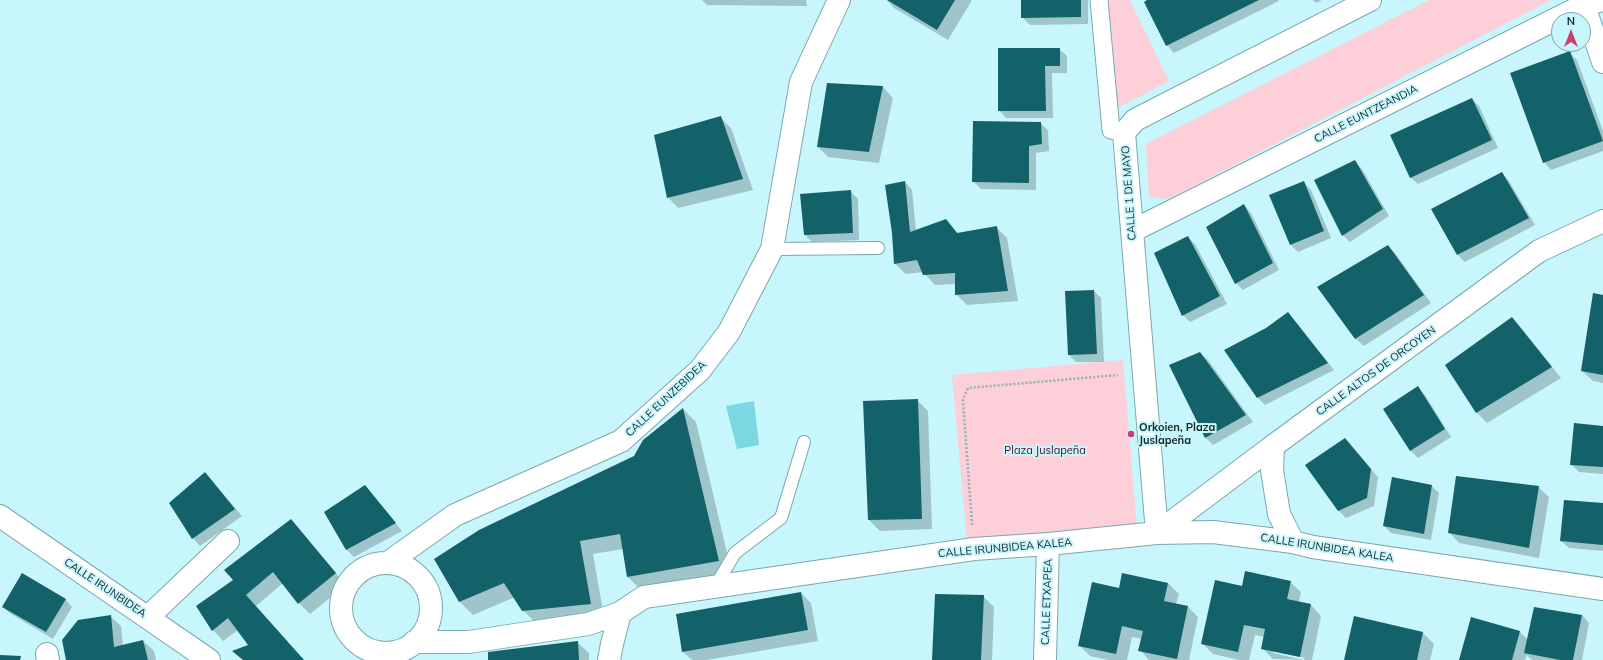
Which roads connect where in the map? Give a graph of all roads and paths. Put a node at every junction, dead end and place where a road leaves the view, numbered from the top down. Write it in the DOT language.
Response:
graph roads {
  1 [pos="839,0"];
  2 [pos="1099,0"];
  3 [pos="1370,0"];
  4 [pos="1589,2"];
  5 [pos="1603,62"];
  6 [pos="1124,133"];
  7 [pos="1603,221"];
  8 [pos="1132,231"];
  9 [pos="878,248"];
  10 [pos="772,249"];
  11 [pos="1124,374"];
  12 [pos="804,442"];
  13 [pos="1273,446"];
  14 [pos="0,516"];
  15 [pos="1157,533"];
  16 [pos="228,541"];
  17 [pos="1293,542"];
  18 [pos="1048,544"];
  19 [pos="974,549"];
  20 [pos="389,562"];
  21 [pos="715,587"];
  22 [pos="1603,589"];
  23 [pos="620,613"];
  24 [pos="148,617"];
  25 [pos="414,642"];
  26 [pos="375,652"];
  27 [pos="209,660"];
  28 [pos="355,660"];
  29 [pos="609,660"];
  30 [pos="1045,660"];
  1 -- 10 [label="street, CALLE EUNZEBIDEA"];
  2 -- 6 [label="street"];
  3 -- 6 [label="street, CALLE 1 DE MAYO"];
  4 -- 5 [label="street"];
  4 -- 8 [label="street, CALLE EUNTZEANDIA"];
  6 -- 8 [label="street, CALLE 1 DE MAYO"];
  7 -- 13 [label="street, CALLE ALTOS DE ORCOYEN"];
  8 -- 15 [label="street, CALLE 1 DE MAYO"];
  9 -- 10 [label="lane"];
  10 -- 20 [label="street, CALLE EUNZEBIDEA"];
  11 -- 19 [label="path"];
  12 -- 21 [label="lane"];
  13 -- 15 [label="street, CALLE ALTOS DE ORCOYEN"];
  13 -- 17 [label="street"];
  14 -- 24 [label="street, CALLE IRUNBIDEA"];
  15 -- 17 [label="street, CALLE IRUNBIDEA KALEA"];
  15 -- 18 [label="street, CALLE IRUNBIDEA KALEA"];
  16 -- 24 [label="street"];
  17 -- 22 [label="street, CALLE IRUNBIDEA KALEA"];
  18 -- 19 [label="street, CALLE IRUNBIDEA KALEA"];
  18 -- 30 [label="street, CALLE ETXAPEA"];
  19 -- 21 [label="street, CALLE IRUNBIDEA KALEA"];
  20 -- 25 [label="street"];
  20 -- 26 [label="street"];
  21 -- 23 [label="street, CALLE IRUNBIDEA KALEA"];
  23 -- 25 [label="street, CALLE IRUNBIDEA KALEA"];
  23 -- 29 [label="street"];
  24 -- 27 [label="street, CALLE IRUNBIDEA"];
  25 -- 26 [label="street"];
  26 -- 28 [label="street"];
}
